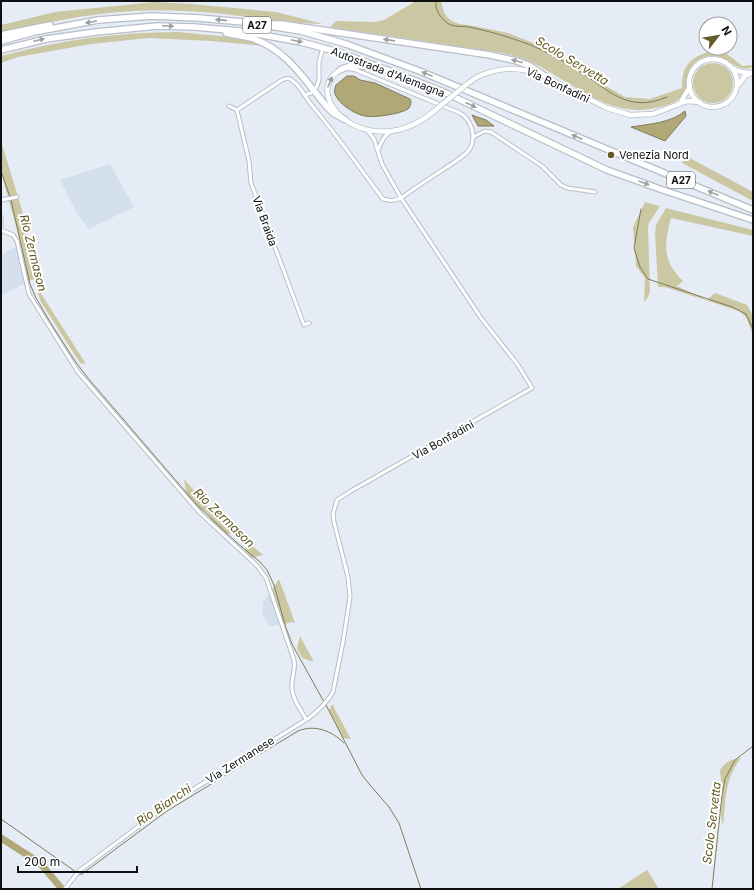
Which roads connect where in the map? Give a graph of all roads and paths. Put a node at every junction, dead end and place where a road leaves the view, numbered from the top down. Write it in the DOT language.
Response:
graph roads {
  1 [pos="243,22"];
  2 [pos="68,26"];
  3 [pos="206,28"];
  4 [pos="1,35"];
  5 [pos="1,41"];
  6 [pos="1,50"];
  7 [pos="322,52"];
  8 [pos="732,68"];
  9 [pos="340,70"];
  10 [pos="751,73"];
  11 [pos="398,74"];
  12 [pos="551,80"];
  13 [pos="690,86"];
  14 [pos="737,86"];
  15 [pos="316,88"];
  16 [pos="311,93"];
  17 [pos="304,95"];
  18 [pos="681,102"];
  19 [pos="700,102"];
  20 [pos="229,106"];
  21 [pos="237,110"];
  22 [pos="344,119"];
  23 [pos="367,130"];
  24 [pos="392,131"];
  25 [pos="473,137"];
  26 [pos="378,150"];
  27 [pos="594,192"];
  28 [pos="17,198"];
  29 [pos="401,198"];
  30 [pos="3,200"];
  31 [pos="752,209"];
  32 [pos="1,218"];
  33 [pos="753,220"];
  34 [pos="1,230"];
  35 [pos="309,323"];
  36 [pos="323,706"];
  37 [pos="306,719"];
  38 [pos="66,888"];
  1 -- 2 [label="highway, Autostrada d'Alemagna / A27, one-way"];
  12 -- 1 [label="highway, A27, one-way"];
  31 -- 1 [label="highway, Autostrada d'Alemagna / A27, one-way"];
  2 -- 4 [label="highway"];
  2 -- 5 [label="highway, Autostrada d'Alemagna / A27"];
  6 -- 3 [label="highway, Autostrada d'Alemagna / A27, one-way"];
  3 -- 11 [label="highway, Autostrada d'Alemagna / A27, one-way"];
  3 -- 22 [label="highway, A27"];
  7 -- 15 [label="street"];
  8 -- 10 [label="main road"];
  8 -- 13 [label="main road"];
  8 -- 14 [label="main road"];
  9 -- 11 [label="highway, A27"];
  22 -- 9 [label="main road, Via Bonfadini, one-way"];
  9 -- 25 [label="street"];
  10 -- 14 [label="main road"];
  11 -- 33 [label="highway, Autostrada d'Alemagna / A27, one-way"];
  12 -- 18 [label="main road, Via Bonfadini"];
  12 -- 24 [label="main road, Via Bonfadini, bridge"];
  13 -- 18 [label="main road"];
  13 -- 19 [label="main road"];
  14 -- 19 [label="main road"];
  16 -- 17 [label="street"];
  17 -- 21 [label="street"];
  17 -- 29 [label="street"];
  18 -- 19 [label="main road"];
  20 -- 21 [label="street"];
  21 -- 35 [label="street, Via Braida"];
  22 -- 23 [label="main road, Via Bonfadini"];
  23 -- 24 [label="main road, Via Bonfadini"];
  23 -- 26 [label="street, Via Bonfadini"];
  24 -- 26 [label="street"];
  25 -- 27 [label="street"];
  25 -- 29 [label="street"];
  26 -- 29 [label="street, Via Bonfadini"];
  28 -- 30 [label="street"];
  29 -- 36 [label="street, Via Bonfadini"];
  32 -- 34 [label="street"];
  34 -- 37 [label="street"];
  36 -- 37 [label="street, Via Zermanese"];
  37 -- 38 [label="street, Via Zermanese"];
}
